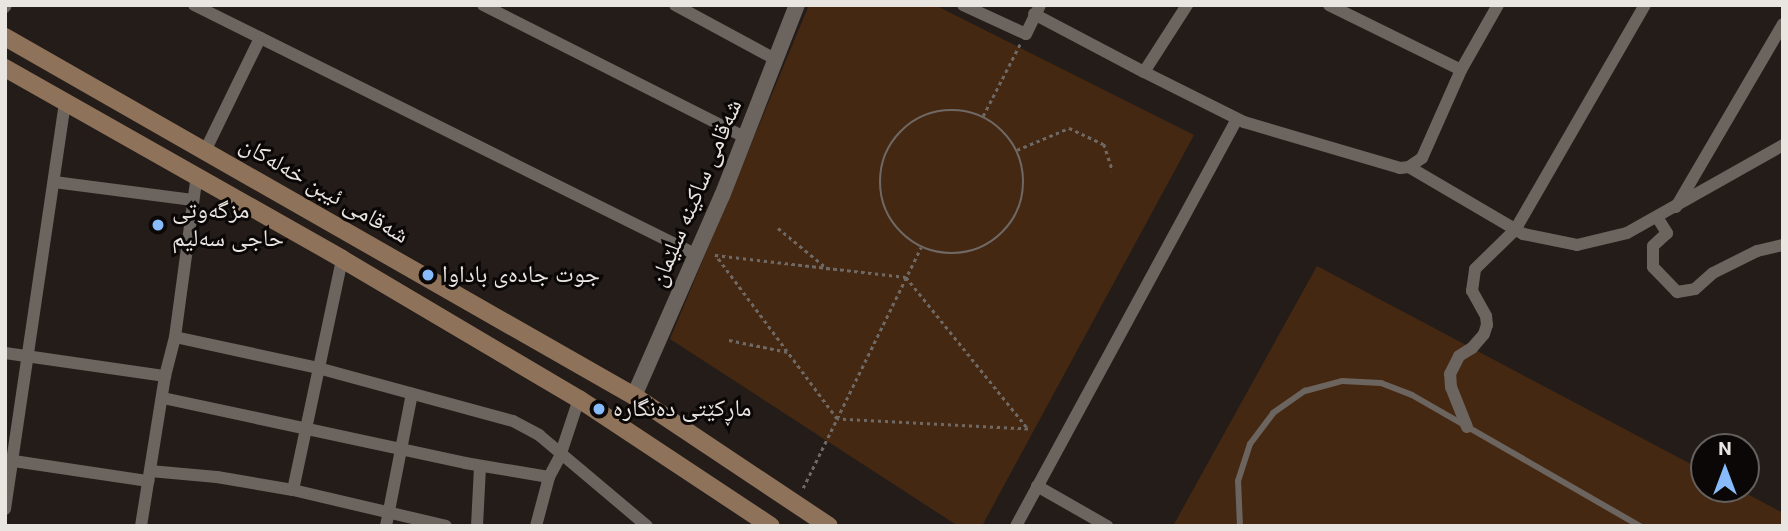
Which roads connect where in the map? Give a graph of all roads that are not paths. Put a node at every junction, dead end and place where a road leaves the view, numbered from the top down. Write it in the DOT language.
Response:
graph roads {
  1 [pos="194,5"];
  2 [pos="483,5"];
  3 [pos="675,5"];
  4 [pos="797,5"];
  5 [pos="963,5"];
  6 [pos="1187,5"];
  7 [pos="1329,5"];
  8 [pos="1498,5"];
  9 [pos="1644,6"];
  10 [pos="1037,9"];
  11 [pos="1783,24"];
  12 [pos="5,37"];
  13 [pos="260,38"];
  14 [pos="775,59"];
  15 [pos="5,68"];
  16 [pos="1461,70"];
  17 [pos="1144,72"];
  18 [pos="114,99"];
  19 [pos="65,104"];
  20 [pos="1237,119"];
  21 [pos="97,120"];
  22 [pos="746,138"];
  23 [pos="1783,145"];
  24 [pos="205,151"];
  25 [pos="1409,167"];
  26 [pos="197,175"];
  27 [pos="54,182"];
  28 [pos="193,200"];
  29 [pos="1675,207"];
  30 [pos="1657,217"];
  31 [pos="1515,230"];
  32 [pos="1783,245"];
  33 [pos="696,255"];
  34 [pos="342,259"];
  35 [pos="175,337"];
  36 [pos="5,353"];
  37 [pos="29,356"];
  38 [pos="318,368"];
  39 [pos="165,376"];
  40 [pos="412,394"];
  41 [pos="634,396"];
  42 [pos="163,398"];
  43 [pos="579,399"];
  44 [pos="1467,427"];
  45 [pos="306,428"];
  46 [pos="402,449"];
  47 [pos="561,456"];
  48 [pos="9,461"];
  49 [pos="480,466"];
  50 [pos="149,476"];
  51 [pos="549,477"];
  52 [pos="1037,486"];
  53 [pos="293,490"];
  54 [pos="5,509"];
  55 [pos="389,511"];
  56 [pos="141,526"];
  57 [pos="386,526"];
  58 [pos="446,526"];
  59 [pos="477,526"];
  60 [pos="536,526"];
  61 [pos="647,526"];
  62 [pos="771,526"];
  63 [pos="829,526"];
  64 [pos="1016,526"];
  65 [pos="1107,526"];
  66 [pos="1240,526"];
  67 [pos="1640,526"];
  1 -- 13 [label="street"];
  2 -- 22 [label="street"];
  3 -- 14 [label="street"];
  4 -- 14 [label="street, شەقامی ساکینە سلێمان"];
  5 -- 10 [label="street"];
  6 -- 17 [label="street"];
  7 -- 16 [label="street"];
  8 -- 16 [label="street"];
  9 -- 31 [label="street"];
  10 -- 17 [label="street"];
  11 -- 29 [label="street"];
  12 -- 18 [label="main road, شەقامی ئیبن خەلەکان"];
  13 -- 24 [label="street"];
  13 -- 33 [label="street"];
  14 -- 22 [label="street, شەقامی ساکینە سلێمان"];
  15 -- 19 [label="main road, شەقامی ئیبن خەلەکان"];
  16 -- 25 [label="street"];
  17 -- 20 [label="street"];
  18 -- 21 [label="main road"];
  18 -- 24 [label="main road, شەقامی ئیبن خەلەکان"];
  19 -- 21 [label="main road, شەقامی ئیبن خەلەکان"];
  19 -- 27 [label="street"];
  20 -- 25 [label="street"];
  20 -- 52 [label="street"];
  21 -- 26 [label="main road, شەقامی ئیبن خەلەکان"];
  22 -- 33 [label="street, شەقامی ساکینە سلێمان"];
  23 -- 29 [label="street"];
  24 -- 41 [label="main road, شەقامی ئیبن خەلەکان"];
  25 -- 31 [label="street"];
  26 -- 28 [label="street"];
  26 -- 34 [label="main road, شەقامی ئیبن خەلەکان"];
  27 -- 28 [label="street"];
  27 -- 37 [label="street"];
  28 -- 35 [label="street"];
  29 -- 30 [label="street"];
  30 -- 31 [label="street"];
  30 -- 32 [label="street"];
  31 -- 44 [label="street"];
  33 -- 41 [label="street, شەقامی ساکینە سلێمان"];
  34 -- 38 [label="street"];
  34 -- 43 [label="main road, شەقامی ئیبن خەلەکان"];
  35 -- 38 [label="street"];
  35 -- 39 [label="street"];
  36 -- 37 [label="street"];
  37 -- 39 [label="street"];
  37 -- 48 [label="street"];
  38 -- 40 [label="street"];
  38 -- 45 [label="street"];
  39 -- 42 [label="street"];
  40 -- 46 [label="street"];
  40 -- 47 [label="street"];
  41 -- 63 [label="main road, شەقامی ئیبن خەلەکان"];
  42 -- 45 [label="street"];
  42 -- 50 [label="street"];
  43 -- 47 [label="street"];
  43 -- 62 [label="main road, شەقامی ئیبن خەلەکان"];
  44 -- 66 [label="lane"];
  44 -- 67 [label="lane"];
  45 -- 46 [label="street"];
  45 -- 53 [label="street"];
  46 -- 49 [label="street"];
  46 -- 55 [label="street"];
  47 -- 51 [label="street"];
  47 -- 61 [label="street"];
  48 -- 50 [label="street"];
  48 -- 54 [label="street"];
  49 -- 51 [label="street"];
  49 -- 59 [label="street"];
  50 -- 53 [label="street"];
  50 -- 56 [label="street"];
  51 -- 60 [label="street"];
  52 -- 64 [label="street"];
  52 -- 65 [label="street"];
  53 -- 55 [label="street"];
  55 -- 57 [label="street"];
  55 -- 58 [label="street"];
}
